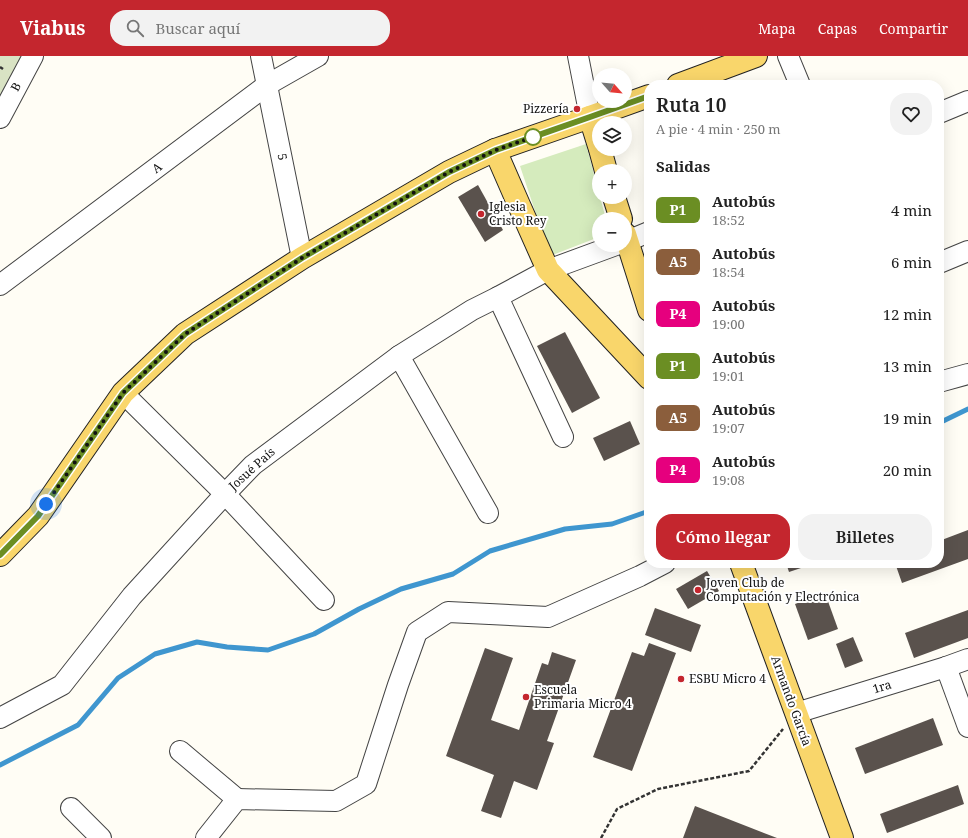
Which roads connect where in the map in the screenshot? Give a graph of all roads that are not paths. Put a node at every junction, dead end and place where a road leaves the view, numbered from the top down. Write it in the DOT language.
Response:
graph roads {
  1 [pos="33,56"];
  2 [pos="261,56"];
  3 [pos="318,56"];
  4 [pos="578,56"];
  5 [pos="756,56"];
  6 [pos="788,56"];
  7 [pos="691,80"];
  8 [pos="798,80"];
  9 [pos="267,85"];
  10 [pos="644,98"];
  11 [pos="968,101"];
  12 [pos="944,111"];
  13 [pos="590,117"];
  14 [pos="0,118"];
  15 [pos="592,123"];
  16 [pos="496,150"];
  17 [pos="644,234"];
  18 [pos="632,237"];
  19 [pos="968,251"];
  20 [pos="593,252"];
  21 [pos="627,252"];
  22 [pos="302,258"];
  23 [pos="944,261"];
  24 [pos="548,270"];
  25 [pos="0,285"];
  26 [pos="644,297"];
  27 [pos="498,298"];
  28 [pos="399,356"];
  29 [pos="644,373"];
  30 [pos="968,374"];
  31 [pos="944,381"];
  32 [pos="123,393"];
  33 [pos="563,437"];
  34 [pos="225,494"];
  35 [pos="488,514"];
  36 [pos="0,555"];
  37 [pos="655,568"];
  38 [pos="743,568"];
  39 [pos="324,600"];
  40 [pos="968,659"];
  41 [pos="946,667"];
  42 [pos="796,713"];
  43 [pos="0,718"];
  44 [pos="968,727"];
  45 [pos="180,751"];
  46 [pos="237,799"];
  47 [pos="71,808"];
  48 [pos="101,838"];
  49 [pos="206,838"];
  50 [pos="842,838"];
  1 -- 14 [label="street, B"];
  2 -- 9 [label="street, 5"];
  3 -- 9 [label="street, A"];
  4 -- 13 [label="street"];
  5 -- 7 [label="main road"];
  6 -- 8 [label="street"];
  9 -- 22 [label="street, 5"];
  9 -- 25 [label="street, A"];
  10 -- 13 [label="main road"];
  11 -- 12 [label="street"];
  13 -- 15 [label="main road"];
  13 -- 16 [label="main road"];
  16 -- 22 [label="main road"];
  16 -- 24 [label="main road"];
  17 -- 18 [label="street"];
  19 -- 23 [label="street"];
  20 -- 24 [label="street, Josué País"];
  21 -- 26 [label="main road"];
  22 -- 32 [label="main road"];
  24 -- 27 [label="street, Josué País"];
  24 -- 29 [label="main road"];
  27 -- 28 [label="street, Josué País"];
  27 -- 33 [label="street"];
  28 -- 34 [label="street, Josué País"];
  28 -- 35 [label="street"];
  30 -- 31 [label="street"];
  32 -- 34 [label="street"];
  32 -- 36 [label="main road"];
  34 -- 39 [label="street"];
  34 -- 43 [label="street, Josué País"];
  37 -- 46 [label="street"];
  38 -- 42 [label="main road, Armando García"];
  40 -- 41 [label="street, 1ra"];
  41 -- 42 [label="street, 1ra"];
  41 -- 44 [label="street"];
  42 -- 50 [label="main road, Armando García"];
  45 -- 46 [label="street"];
  46 -- 49 [label="street"];
  47 -- 48 [label="street"];
}
